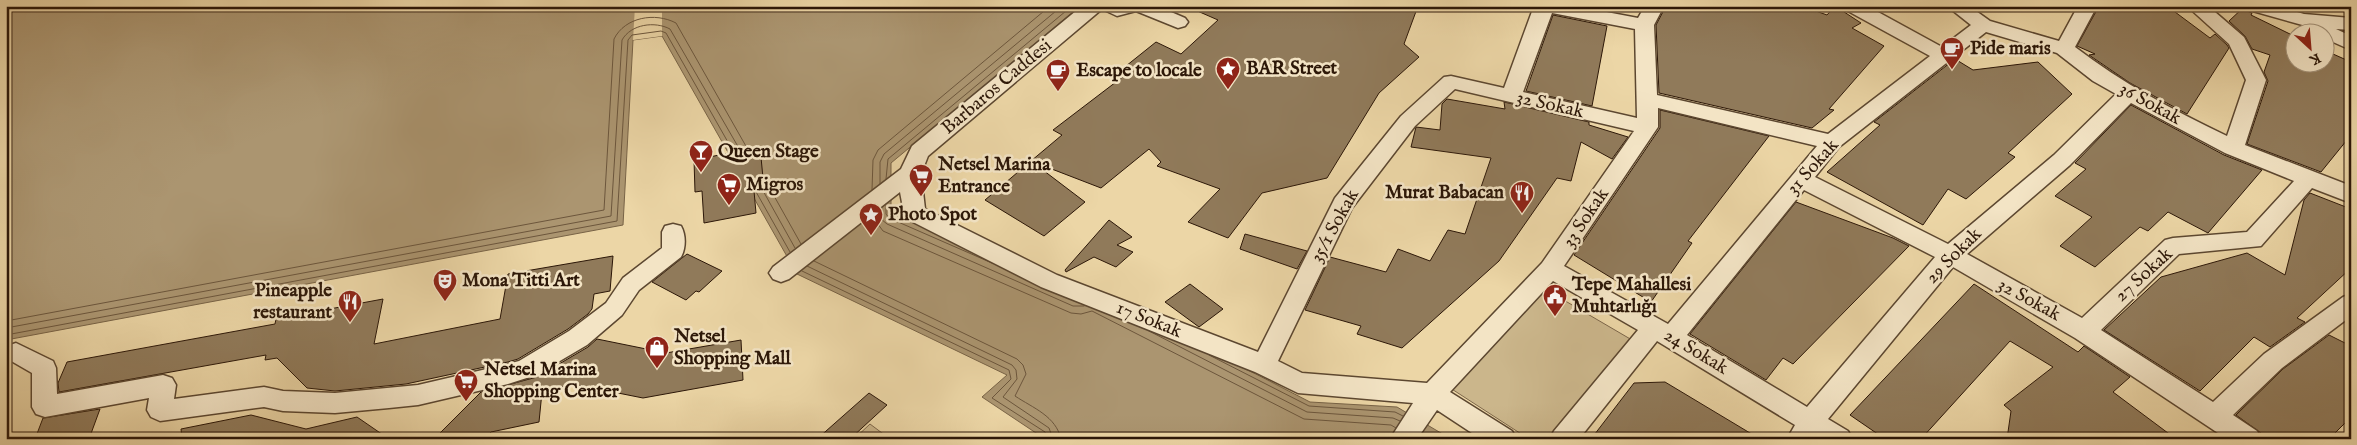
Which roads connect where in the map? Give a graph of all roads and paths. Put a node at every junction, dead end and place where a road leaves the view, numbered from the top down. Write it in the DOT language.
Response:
graph roads {
  1 [pos="1094,6"];
  2 [pos="1109,6"];
  3 [pos="1133,6"];
  4 [pos="1140,6"];
  5 [pos="1544,6"];
  6 [pos="1655,6"];
  7 [pos="1853,6"];
  8 [pos="1956,6"];
  9 [pos="2088,6"];
  10 [pos="2196,6"];
  11 [pos="2256,6"];
  12 [pos="2304,20"];
  13 [pos="1178,22"];
  14 [pos="2351,24"];
  15 [pos="1644,25"];
  16 [pos="1983,25"];
  17 [pos="2351,44"];
  18 [pos="2064,50"];
  19 [pos="1944,56"];
  20 [pos="1451,82"];
  21 [pos="2129,93"];
  22 [pos="1511,96"];
  23 [pos="1647,100"];
  24 [pos="1648,127"];
  25 [pos="1832,142"];
  26 [pos="2233,148"];
  27 [pos="909,174"];
  28 [pos="1801,179"];
  29 [pos="2308,179"];
  30 [pos="2351,195"];
  31 [pos="673,232"];
  32 [pos="1950,255"];
  33 [pos="1550,269"];
  34 [pos="781,273"];
  35 [pos="2351,302"];
  36 [pos="2084,331"];
  37 [pos="1662,332"];
  38 [pos="16,353"];
  39 [pos="1264,366"];
  40 [pos="1427,403"];
  41 [pos="2214,417"];
  42 [pos="1805,430"];
  43 [pos="1403,439"];
  44 [pos="1502,439"];
  45 [pos="1563,439"];
  46 [pos="1839,439"];
  47 [pos="2248,439"];
  1 -- 27 [label="street, Barbaros Caddesi"];
  2 -- 3 [label="street"];
  4 -- 13 [label="street"];
  5 -- 15 [label="street"];
  5 -- 22 [label="street"];
  6 -- 15 [label="street"];
  7 -- 19 [label="street"];
  8 -- 16 [label="street, 36 Sokak"];
  9 -- 18 [label="street"];
  10 -- 26 [label="street"];
  11 -- 12 [label="street"];
  12 -- 14 [label="street"];
  12 -- 17 [label="street"];
  15 -- 23 [label="street"];
  16 -- 18 [label="street, 36 Sokak"];
  16 -- 19 [label="street, 31 Sokak"];
  18 -- 21 [label="street, 36 Sokak"];
  19 -- 25 [label="street, 31 Sokak"];
  20 -- 22 [label="street, 32 Sokak"];
  20 -- 39 [label="street, 35/1 Sokak"];
  21 -- 26 [label="street, 36 Sokak"];
  21 -- 32 [label="street, 29 Sokak"];
  22 -- 24 [label="street, 32 Sokak"];
  23 -- 24 [label="street"];
  23 -- 25 [label="street"];
  24 -- 33 [label="street, 33 Sokak"];
  25 -- 28 [label="street, 31 Sokak"];
  26 -- 29 [label="street, 36 Sokak"];
  27 -- 34 [label="street"];
  27 -- 39 [label="street, 17 Sokak"];
  28 -- 32 [label="street, 32 Sokak"];
  28 -- 37 [label="street, 31 Sokak"];
  29 -- 30 [label="street, 36 Sokak"];
  29 -- 36 [label="street, 27 Sokak"];
  31 -- 38 [label="street"];
  32 -- 36 [label="street, 32 Sokak"];
  32 -- 42 [label="street, 29 Sokak"];
  33 -- 37 [label="street, 24 Sokak"];
  33 -- 40 [label="street, 33 Sokak"];
  35 -- 41 [label="street"];
  36 -- 41 [label="street, 32 Sokak"];
  37 -- 42 [label="street, 24 Sokak"];
  37 -- 45 [label="street, 31 Sokak"];
  39 -- 40 [label="street, 17 Sokak"];
  40 -- 43 [label="street, 33 Sokak"];
  40 -- 44 [label="street"];
  41 -- 47 [label="street, 32 Sokak"];
  42 -- 46 [label="street, 24 Sokak"];
}
